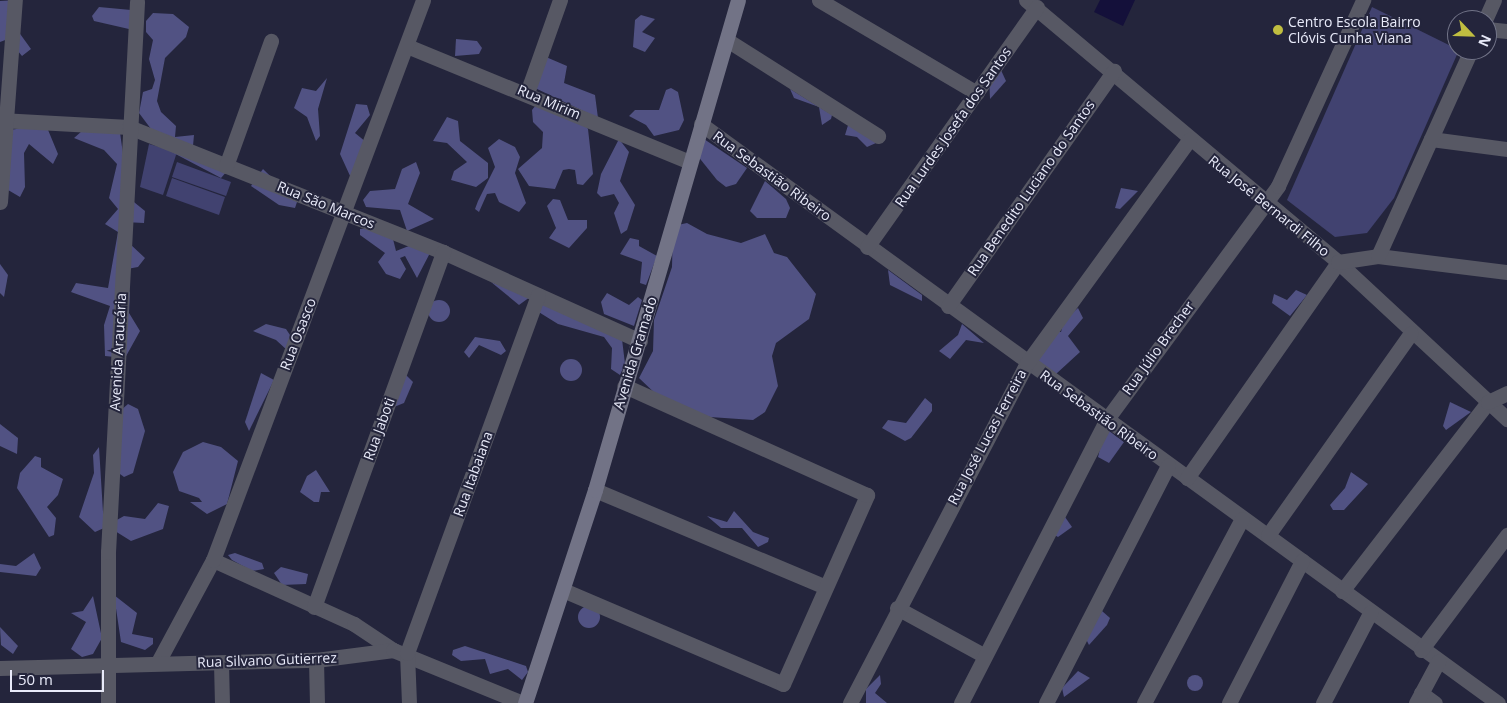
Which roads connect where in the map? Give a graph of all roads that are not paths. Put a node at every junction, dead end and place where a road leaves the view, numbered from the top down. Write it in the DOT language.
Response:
graph roads {
  1 [pos="15,0"];
  2 [pos="423,0"];
  3 [pos="560,0"];
  4 [pos="738,0"];
  5 [pos="819,0"];
  6 [pos="1363,0"];
  7 [pos="137,2"];
  8 [pos="1032,4"];
  9 [pos="727,40"];
  10 [pos="271,41"];
  11 [pos="407,46"];
  12 [pos="1466,60"];
  13 [pos="1114,71"];
  14 [pos="527,93"];
  15 [pos="977,93"];
  16 [pos="4,120"];
  17 [pos="701,124"];
  18 [pos="129,127"];
  19 [pos="878,136"];
  20 [pos="1431,138"];
  21 [pos="1189,140"];
  22 [pos="1507,149"];
  23 [pos="690,162"];
  24 [pos="226,166"];
  25 [pos="0,202"];
  26 [pos="1263,203"];
  27 [pos="344,212"];
  28 [pos="867,247"];
  29 [pos="443,252"];
  30 [pos="1378,256"];
  31 [pos="1338,262"];
  32 [pos="1507,272"];
  33 [pos="538,295"];
  34 [pos="948,306"];
  35 [pos="1411,333"];
  36 [pos="640,341"];
  37 [pos="1026,363"];
  38 [pos="624,386"];
  39 [pos="1507,393"];
  40 [pos="1488,402"];
  41 [pos="1107,419"];
  42 [pos="1507,419"];
  43 [pos="1168,466"];
  44 [pos="1187,478"];
  45 [pos="595,490"];
  46 [pos="1242,518"];
  47 [pos="1268,535"];
  48 [pos="1507,535"];
  49 [pos="213,560"];
  50 [pos="1302,561"];
  51 [pos="824,586"];
  52 [pos="563,590"];
  53 [pos="1342,591"];
  54 [pos="314,606"];
  55 [pos="897,608"];
  56 [pos="1370,613"];
  57 [pos="1421,650"];
  58 [pos="400,652"];
  59 [pos="985,656"];
  60 [pos="316,660"];
  61 [pos="158,662"];
  62 [pos="1438,662"];
  63 [pos="221,663"];
  64 [pos="107,664"];
  65 [pos="0,668"];
  66 [pos="1419,698"];
  67 [pos="108,703"];
  68 [pos="222,703"];
  69 [pos="318,703"];
  70 [pos="409,703"];
  71 [pos="524,703"];
  72 [pos="850,703"];
  73 [pos="961,703"];
  74 [pos="1046,703"];
  75 [pos="1144,703"];
  76 [pos="1229,703"];
  77 [pos="1323,703"];
  78 [pos="1435,703"];
  79 [pos="1498,703"];
  1 -- 16 [label="street"];
  2 -- 11 [label="street, Rua Osasco"];
  3 -- 14 [label="street"];
  4 -- 9 [label="street, Avenida Gramado"];
  5 -- 15 [label="street"];
  6 -- 26 [label="street, Rua Júlio Brecher"];
  7 -- 18 [label="street, Avenida Araucária"];
  8 -- 13 [label="street, Rua José Bernardi Filho"];
  8 -- 15 [label="street, Rua Lurdes Josefa dos Santos"];
  9 -- 17 [label="street, Avenida Gramado"];
  9 -- 19 [label="street"];
  10 -- 24 [label="street"];
  11 -- 14 [label="street, Rua Mirim"];
  11 -- 27 [label="street, Rua Osasco"];
  12 -- 20 [label="street"];
  13 -- 21 [label="street, Rua José Bernardi Filho"];
  13 -- 34 [label="street, Rua Benedito Luciano do Santos"];
  14 -- 23 [label="street, Rua Mirim"];
  15 -- 28 [label="street, Rua Lurdes Josefa dos Santos"];
  16 -- 18 [label="street, Rua São Marcos"];
  16 -- 25 [label="street"];
  17 -- 23 [label="street, Avenida Gramado"];
  17 -- 28 [label="street, Rua Sebastião Ribeiro"];
  18 -- 24 [label="street, Rua São Marcos"];
  18 -- 64 [label="street, Avenida Araucária"];
  20 -- 22 [label="street"];
  20 -- 30 [label="street"];
  21 -- 26 [label="street, Rua José Bernardi Filho"];
  21 -- 37 [label="street, Rua José Lucas Ferreira"];
  23 -- 36 [label="street, Avenida Gramado"];
  24 -- 27 [label="street, Rua São Marcos"];
  26 -- 31 [label="street, Rua José Bernardi Filho"];
  26 -- 41 [label="street, Rua Júlio Brecher"];
  27 -- 29 [label="street, Rua São Marcos"];
  27 -- 49 [label="street, Rua Osasco"];
  28 -- 34 [label="street, Rua Sebastião Ribeiro"];
  29 -- 33 [label="street, Rua São Marcos"];
  29 -- 54 [label="street, Rua Jaboti"];
  30 -- 31 [label="street"];
  30 -- 32 [label="street"];
  31 -- 35 [label="street, Rua José Bernardi Filho"];
  31 -- 44 [label="street"];
  33 -- 36 [label="street, Rua São Marcos"];
  33 -- 58 [label="street, Rua Itabaiana"];
  34 -- 37 [label="street, Rua Sebastião Ribeiro"];
  35 -- 40 [label="street, Rua José Bernardi Filho"];
  35 -- 47 [label="street"];
  36 -- 38 [label="street, Avenida Gramado"];
  37 -- 41 [label="street, Rua Sebastião Ribeiro"];
  37 -- 55 [label="street, Rua José Lucas Ferreira"];
  38 -- 45 [label="street, Avenida Gramado"];
  38 -- 51 [label="street"];
  39 -- 40 [label="street"];
  40 -- 42 [label="street, Rua José Bernardi Filho"];
  40 -- 53 [label="street"];
  41 -- 43 [label="street, Rua Sebastião Ribeiro"];
  41 -- 59 [label="street, Rua Júlio Brecher"];
  43 -- 44 [label="street, Rua Sebastião Ribeiro"];
  43 -- 74 [label="street"];
  44 -- 46 [label="street, Rua Sebastião Ribeiro"];
  45 -- 51 [label="street"];
  45 -- 52 [label="street, Avenida Gramado"];
  46 -- 47 [label="street, Rua Sebastião Ribeiro"];
  46 -- 75 [label="street"];
  47 -- 50 [label="street, Rua Sebastião Ribeiro"];
  48 -- 57 [label="street"];
  49 -- 54 [label="street"];
  49 -- 61 [label="street, Rua Osasco"];
  50 -- 53 [label="street, Rua Sebastião Ribeiro"];
  50 -- 76 [label="street"];
  51 -- 52 [label="street"];
  52 -- 71 [label="street, Avenida Gramado"];
  53 -- 56 [label="street, Rua Sebastião Ribeiro"];
  54 -- 58 [label="street"];
  55 -- 59 [label="street"];
  55 -- 72 [label="street, Rua José Lucas Ferreira"];
  56 -- 57 [label="street, Rua Sebastião Ribeiro"];
  56 -- 77 [label="street"];
  57 -- 62 [label="street, Rua Sebastião Ribeiro"];
  58 -- 60 [label="street, Rua Silvano Gutierrez"];
  58 -- 70 [label="street"];
  58 -- 71 [label="street"];
  59 -- 73 [label="street, Rua Júlio Brecher"];
  60 -- 63 [label="street, Rua Silvano Gutierrez"];
  60 -- 69 [label="street"];
  61 -- 63 [label="street, Rua Silvano Gutierrez"];
  61 -- 64 [label="street, Rua Silvano Gutierrez"];
  62 -- 66 [label="street"];
  62 -- 79 [label="street, Rua Sebastião Ribeiro"];
  63 -- 68 [label="street"];
  64 -- 65 [label="street, Rua Silvano Gutierrez"];
  64 -- 67 [label="street, Avenida Araucária"];
  66 -- 78 [label="street"];
}
